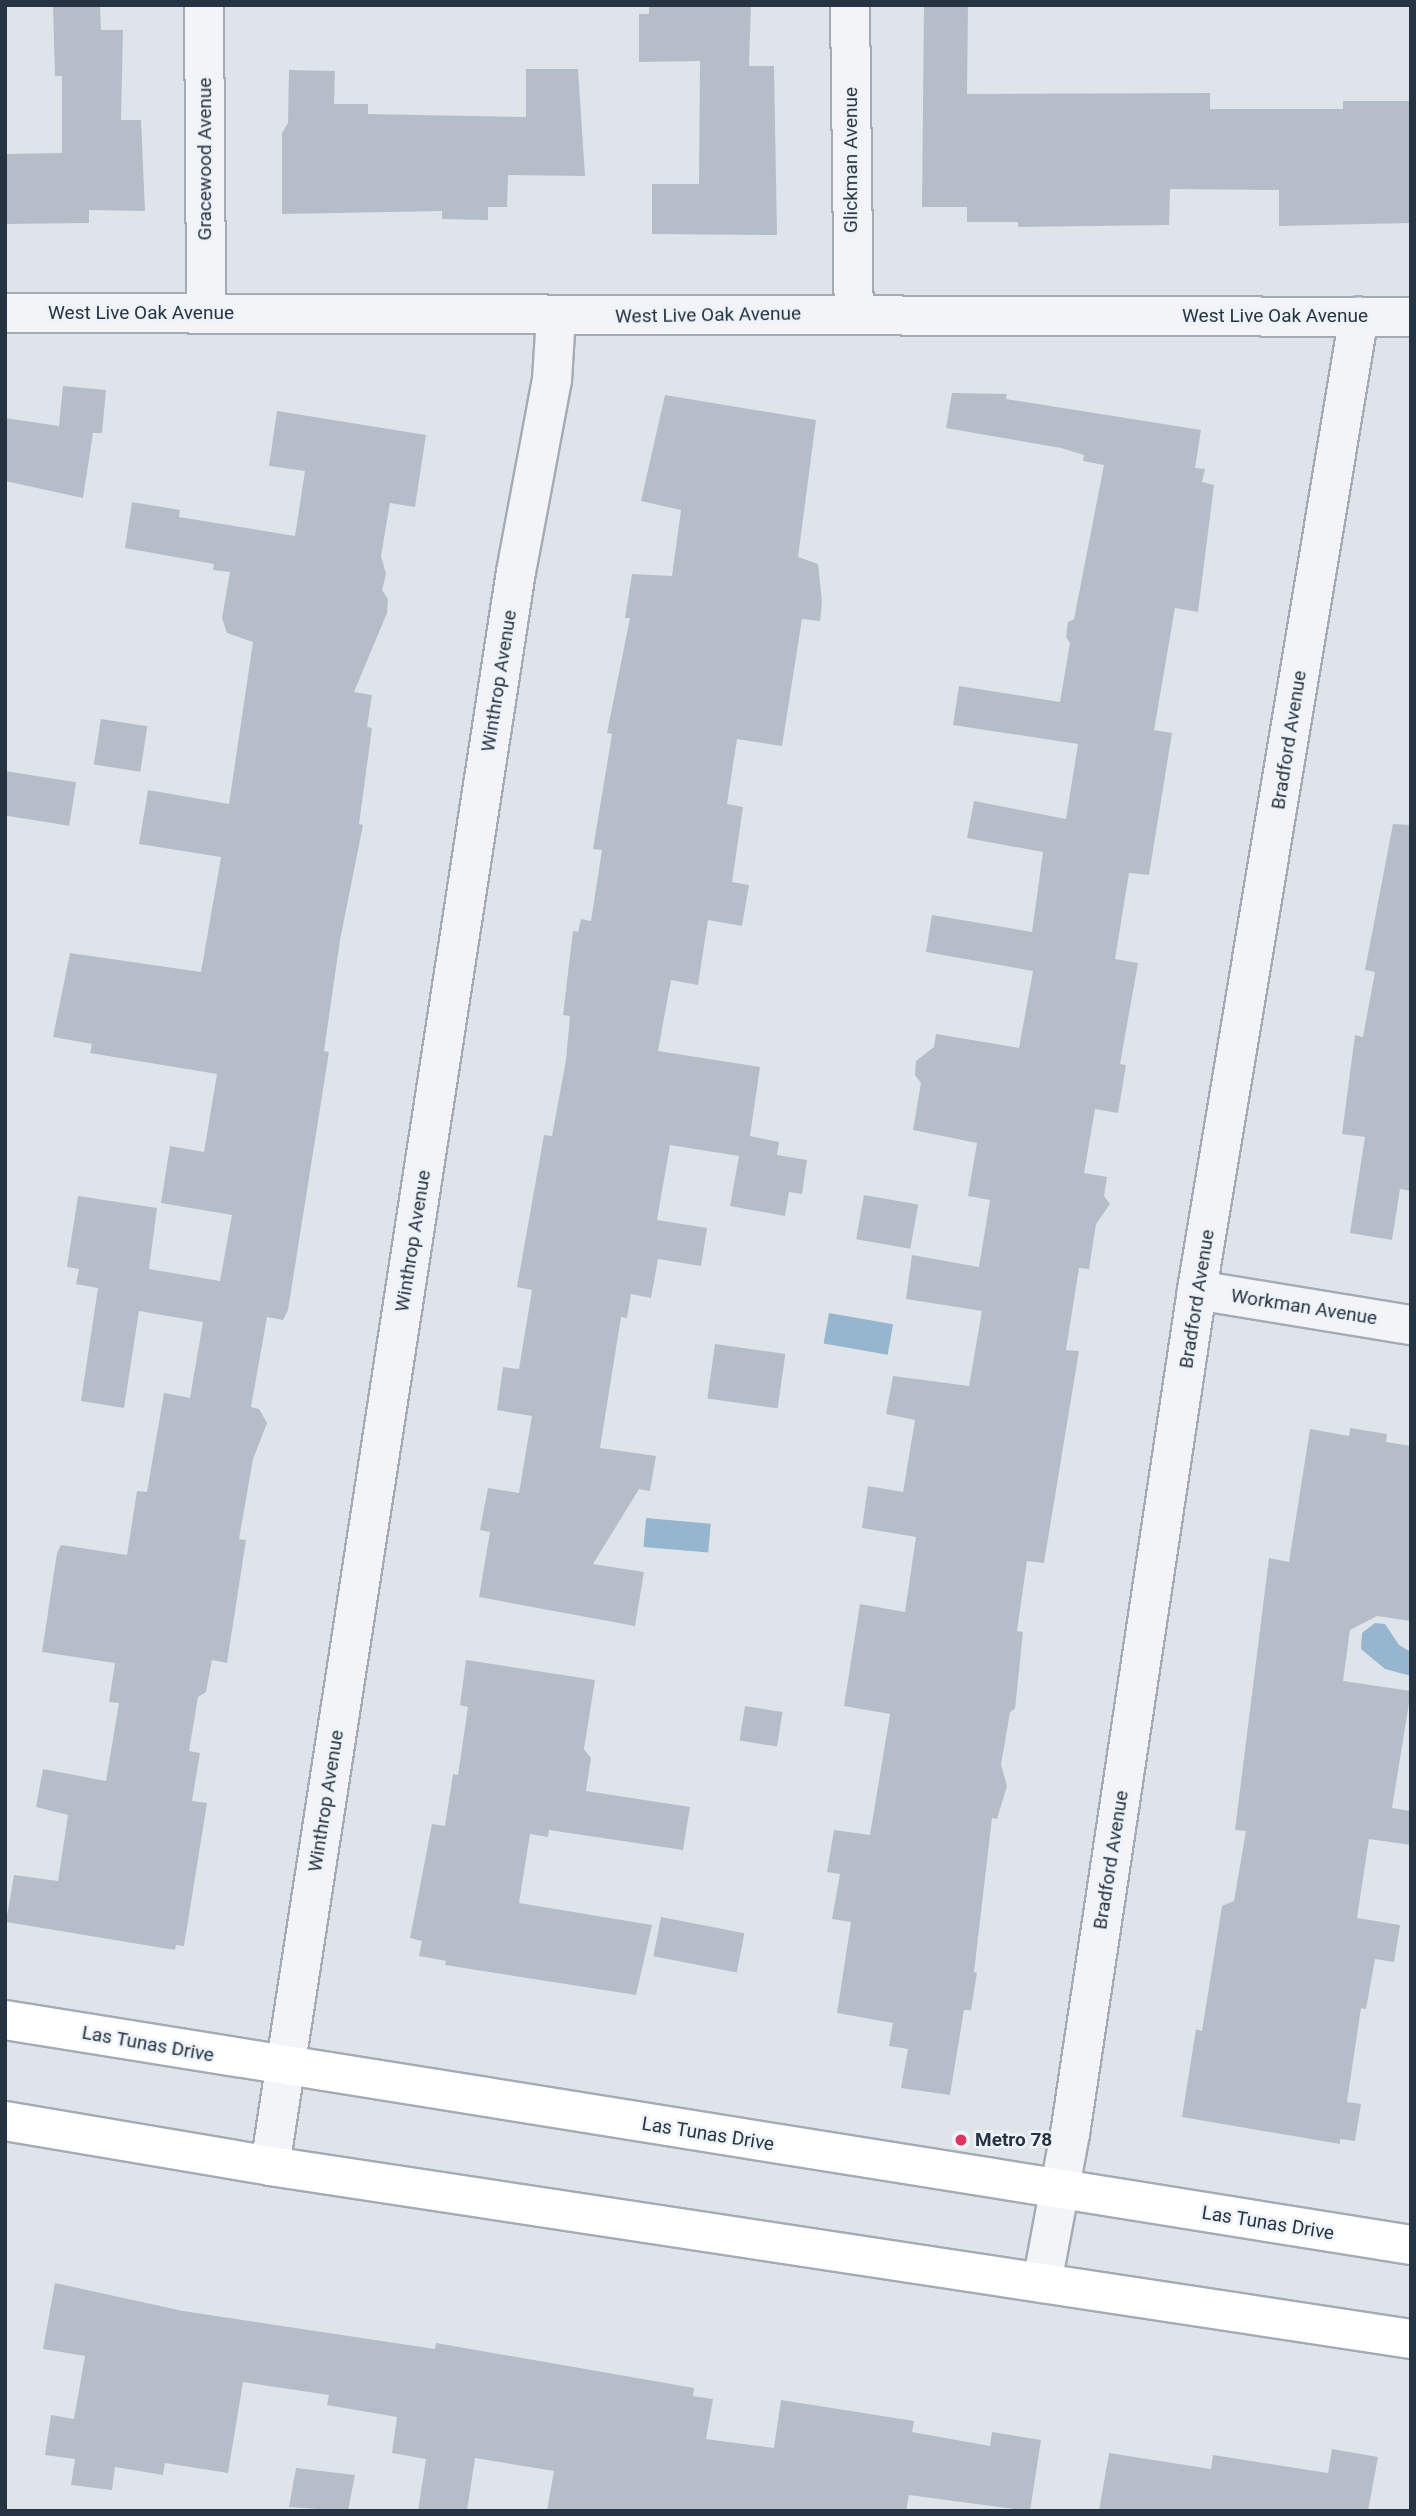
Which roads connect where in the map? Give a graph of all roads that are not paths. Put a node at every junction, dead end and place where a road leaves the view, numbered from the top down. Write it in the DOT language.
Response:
graph roads {
  1 [pos="204,5"];
  2 [pos="850,5"];
  3 [pos="5,313"];
  4 [pos="206,313"];
  5 [pos="854,314"];
  6 [pos="1359,316"];
  7 [pos="556,317"];
  8 [pos="1411,317"];
  9 [pos="1198,1290"];
  10 [pos="1411,1325"];
  11 [pos="5,2020"];
  12 [pos="286,2068"];
  13 [pos="5,2121"];
  14 [pos="270,2166"];
  15 [pos="1056,2189"];
  16 [pos="1411,2245"];
  17 [pos="1042,2283"];
  18 [pos="1411,2339"];
  1 -- 4 [label="street, Gracewood Avenue"];
  2 -- 5 [label="street, Glickman Avenue"];
  3 -- 4 [label="street, West Live Oak Avenue"];
  4 -- 7 [label="street, West Live Oak Avenue"];
  5 -- 6 [label="street, West Live Oak Avenue"];
  5 -- 7 [label="street, West Live Oak Avenue"];
  6 -- 8 [label="street, West Live Oak Avenue"];
  6 -- 9 [label="street, Bradford Avenue"];
  7 -- 12 [label="street, Winthrop Avenue"];
  9 -- 10 [label="street, Workman Avenue"];
  9 -- 15 [label="street, Bradford Avenue"];
  11 -- 12 [label="main road, Las Tunas Drive"];
  12 -- 14 [label="street, Winthrop Avenue"];
  12 -- 15 [label="main road, Las Tunas Drive"];
  13 -- 14 [label="main road"];
  14 -- 17 [label="main road"];
  15 -- 16 [label="main road, Las Tunas Drive"];
  15 -- 17 [label="street, Bradford Avenue"];
  17 -- 18 [label="main road"];
}
